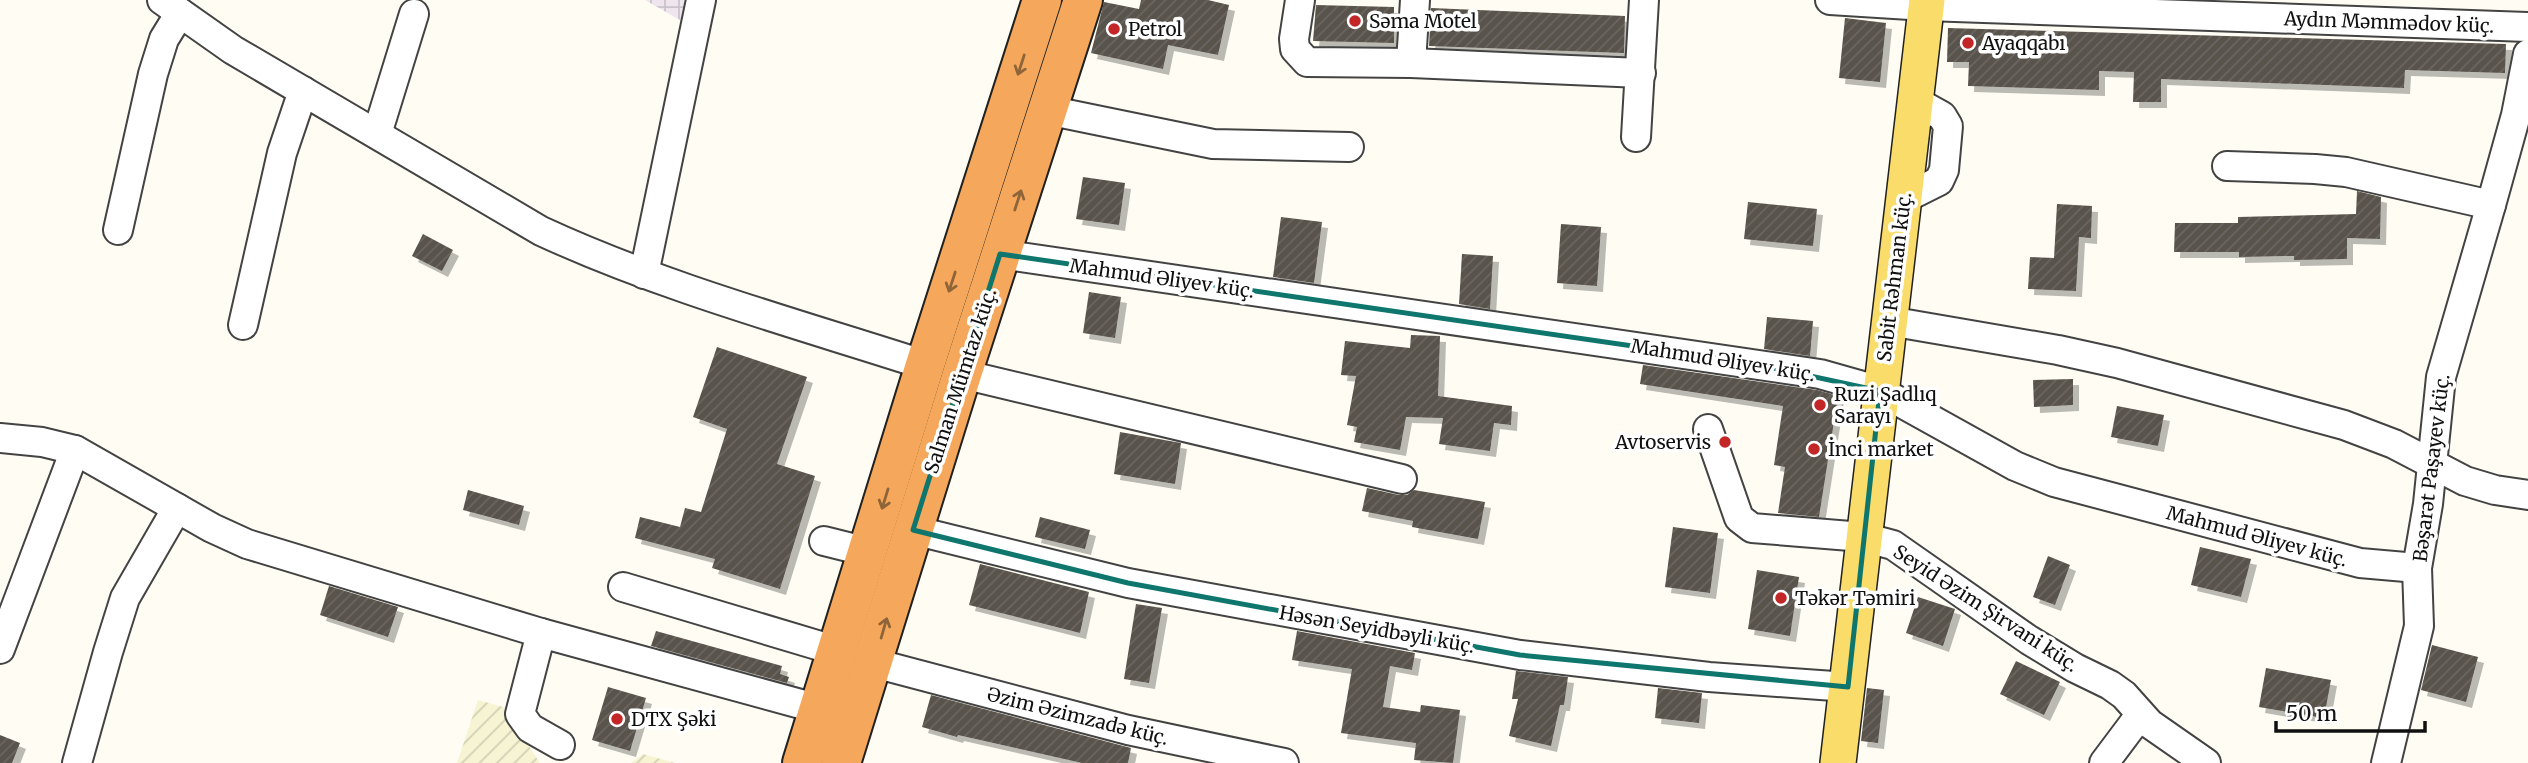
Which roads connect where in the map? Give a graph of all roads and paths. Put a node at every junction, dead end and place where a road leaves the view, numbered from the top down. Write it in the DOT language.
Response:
graph roads {
  1 [pos="701,0"];
  2 [pos="1042,0"];
  3 [pos="1083,0"];
  4 [pos="1300,0"];
  5 [pos="1415,0"];
  6 [pos="1644,0"];
  7 [pos="1830,0"];
  8 [pos="1927,3"];
  9 [pos="171,6"];
  10 [pos="414,14"];
  11 [pos="2528,27"];
  12 [pos="2528,54"];
  13 [pos="1410,63"];
  14 [pos="1641,73"];
  15 [pos="303,91"];
  16 [pos="1007,109"];
  17 [pos="1046,116"];
  18 [pos="377,134"];
  19 [pos="1636,137"];
  20 [pos="1349,147"];
  21 [pos="2227,166"];
  22 [pos="2491,205"];
  23 [pos="118,230"];
  24 [pos="1000,254"];
  25 [pos="644,274"];
  26 [pos="1889,321"];
  27 [pos="243,325"];
  28 [pos="925,365"];
  29 [pos="962,374"];
  30 [pos="1880,391"];
  31 [pos="1708,429"];
  32 [pos="0,438"];
  33 [pos="75,450"];
  34 [pos="2431,464"];
  35 [pos="1402,479"];
  36 [pos="2528,495"];
  37 [pos="177,508"];
  38 [pos="913,530"];
  39 [pos="1863,537"];
  40 [pos="824,541"];
  41 [pos="869,552"];
  42 [pos="2417,568"];
  43 [pos="623,587"];
  44 [pos="541,633"];
  45 [pos="0,649"];
  46 [pos="837,651"];
  47 [pos="874,663"];
  48 [pos="1848,687"];
  49 [pos="819,709"];
  50 [pos="2140,715"];
  51 [pos="560,745"];
  52 [pos="77,763"];
  53 [pos="802,763"];
  54 [pos="841,763"];
  55 [pos="1284,763"];
  56 [pos="1838,763"];
  57 [pos="2104,763"];
  58 [pos="2206,763"];
  59 [pos="2386,763"];
  1 -- 25 [label="street"];
  2 -- 16 [label="highway, one-way"];
  3 -- 17 [label="highway, Salman Mümtaz küç."];
  4 -- 13 [label="street"];
  5 -- 13 [label="street"];
  6 -- 14 [label="street"];
  7 -- 8 [label="street, Aydın Məmmədov küç."];
  8 -- 11 [label="street, Aydın Məmmədov küç."];
  8 -- 26 [label="main road, Sabit Rəhman küç."];
  9 -- 15 [label="street"];
  9 -- 23 [label="street"];
  10 -- 18 [label="street"];
  12 -- 22 [label="street, Bəşarət Paşayev küç."];
  13 -- 14 [label="street"];
  14 -- 19 [label="street"];
  15 -- 18 [label="street"];
  15 -- 27 [label="street"];
  16 -- 17 [label="highway"];
  16 -- 28 [label="highway, one-way"];
  17 -- 20 [label="street"];
  24 -- 17 [label="highway, Salman Mümtaz küç., one-way"];
  18 -- 25 [label="street"];
  21 -- 22 [label="street"];
  22 -- 34 [label="street, Bəşarət Paşayev küç."];
  24 -- 29 [label="highway, Salman Mümtaz küç."];
  24 -- 30 [label="street, Mahmud Əliyev küç."];
  25 -- 28 [label="street"];
  26 -- 30 [label="main road, Sabit Rəhman küç."];
  26 -- 34 [label="street"];
  28 -- 29 [label="highway"];
  28 -- 41 [label="highway, one-way"];
  29 -- 35 [label="street"];
  29 -- 38 [label="highway, Salman Mümtaz küç."];
  30 -- 39 [label="main road, Sabit Rəhman küç."];
  30 -- 42 [label="street, Mahmud Əliyev küç."];
  31 -- 39 [label="street, Seyid Əzim Şirvani küç."];
  32 -- 33 [label="street"];
  33 -- 37 [label="street"];
  33 -- 45 [label="street"];
  34 -- 36 [label="street"];
  34 -- 42 [label="street, Bəşarət Paşayev küç."];
  37 -- 44 [label="street"];
  37 -- 52 [label="street"];
  47 -- 38 [label="highway, Salman Mümtaz küç., one-way"];
  38 -- 48 [label="street, Həsən Seyidbəyli küç."];
  39 -- 48 [label="main road, Sabit Rəhman küç."];
  39 -- 50 [label="street, Seyid Əzim Şirvani küç."];
  40 -- 41 [label="street"];
  41 -- 46 [label="highway"];
  42 -- 59 [label="street, Bəşarət Paşayev küç."];
  43 -- 46 [label="street"];
  44 -- 49 [label="street"];
  44 -- 51 [label="street"];
  46 -- 49 [label="highway"];
  47 -- 54 [label="highway, Salman Mümtaz küç."];
  47 -- 55 [label="street, Əzim Əzimzadə küç."];
  48 -- 56 [label="main road, Sabit Rəhman küç."];
  49 -- 53 [label="highway"];
  50 -- 57 [label="street"];
  50 -- 58 [label="street, Seyid Əzim Şirvani küç."];
}
